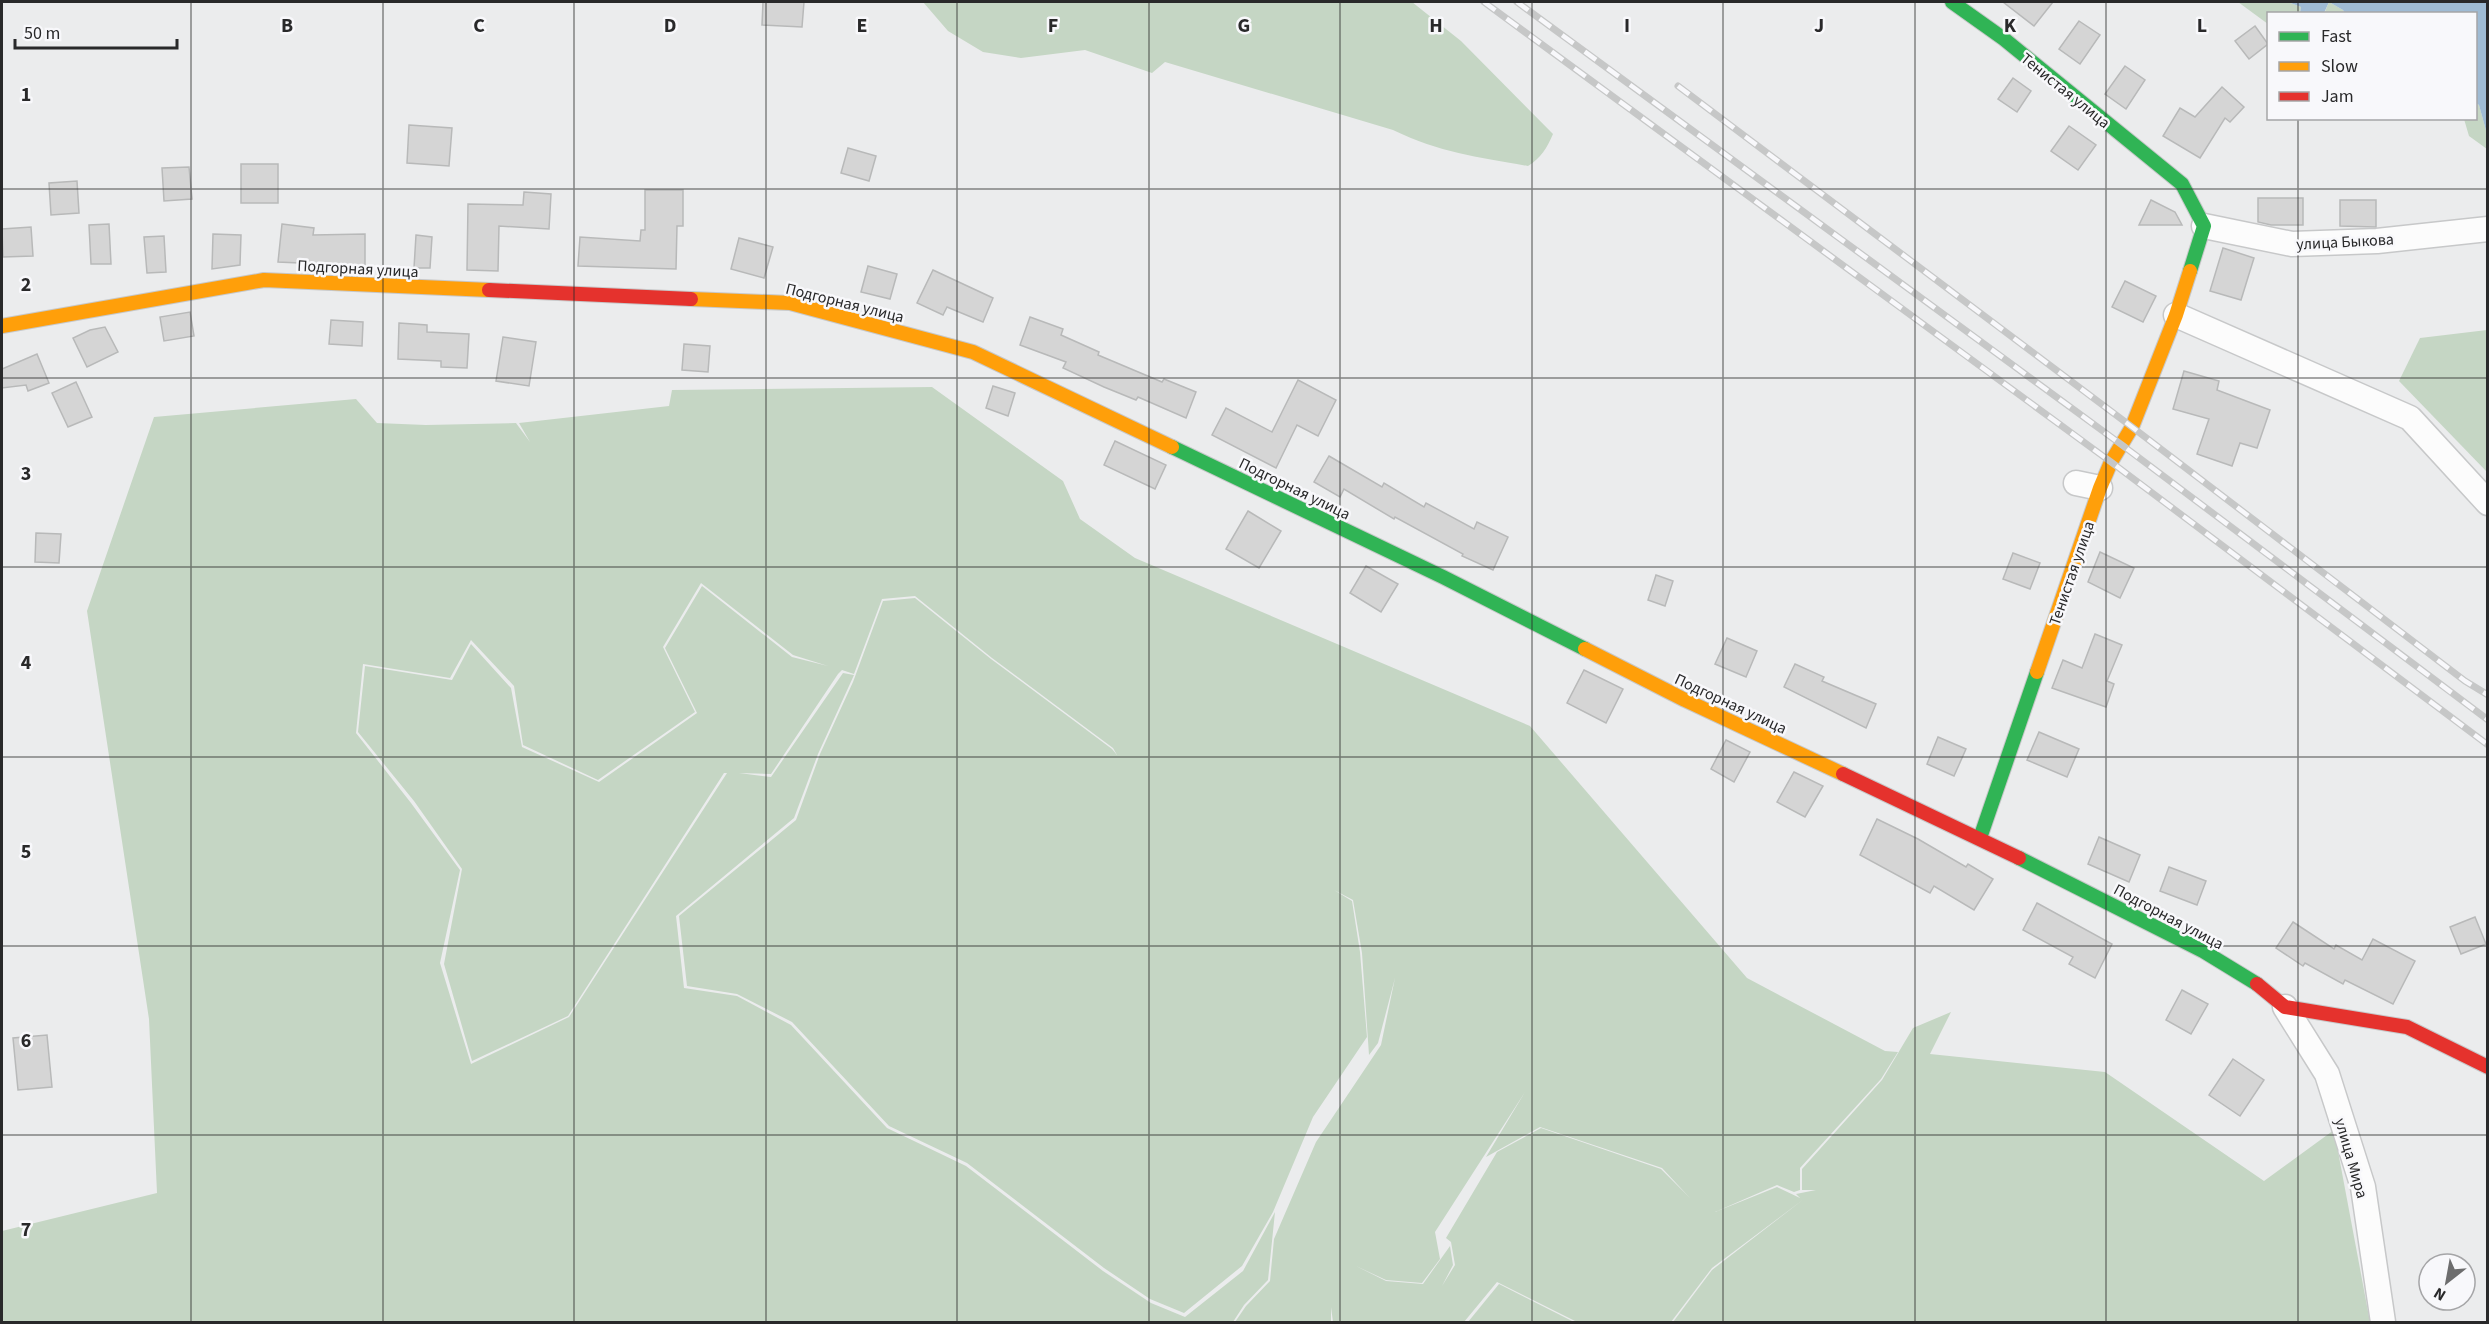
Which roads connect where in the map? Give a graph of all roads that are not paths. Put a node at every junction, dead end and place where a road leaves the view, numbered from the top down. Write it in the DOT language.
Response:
graph roads {
  1 [pos="1952,2"];
  2 [pos="2204,226"];
  3 [pos="2487,229"];
  4 [pos="2176,315"];
  5 [pos="2,326"];
  6 [pos="2076,483"];
  7 [pos="2100,488"];
  8 [pos="2487,503"];
  9 [pos="1980,838"];
  10 [pos="2285,1007"];
  11 [pos="2487,1067"];
  12 [pos="2383,1323"];
  1 -- 2 [label="street, Тенистая улица"];
  2 -- 3 [label="street, улица Быкова"];
  2 -- 4 [label="street, Тенистая улица"];
  4 -- 7 [label="street, Тенистая улица"];
  4 -- 8 [label="street"];
  5 -- 9 [label="street, Подгорная улица"];
  6 -- 7 [label="street"];
  7 -- 9 [label="street, Тенистая улица"];
  9 -- 10 [label="street, Подгорная улица"];
  10 -- 11 [label="street"];
  10 -- 12 [label="street, улица Мира"];
}
